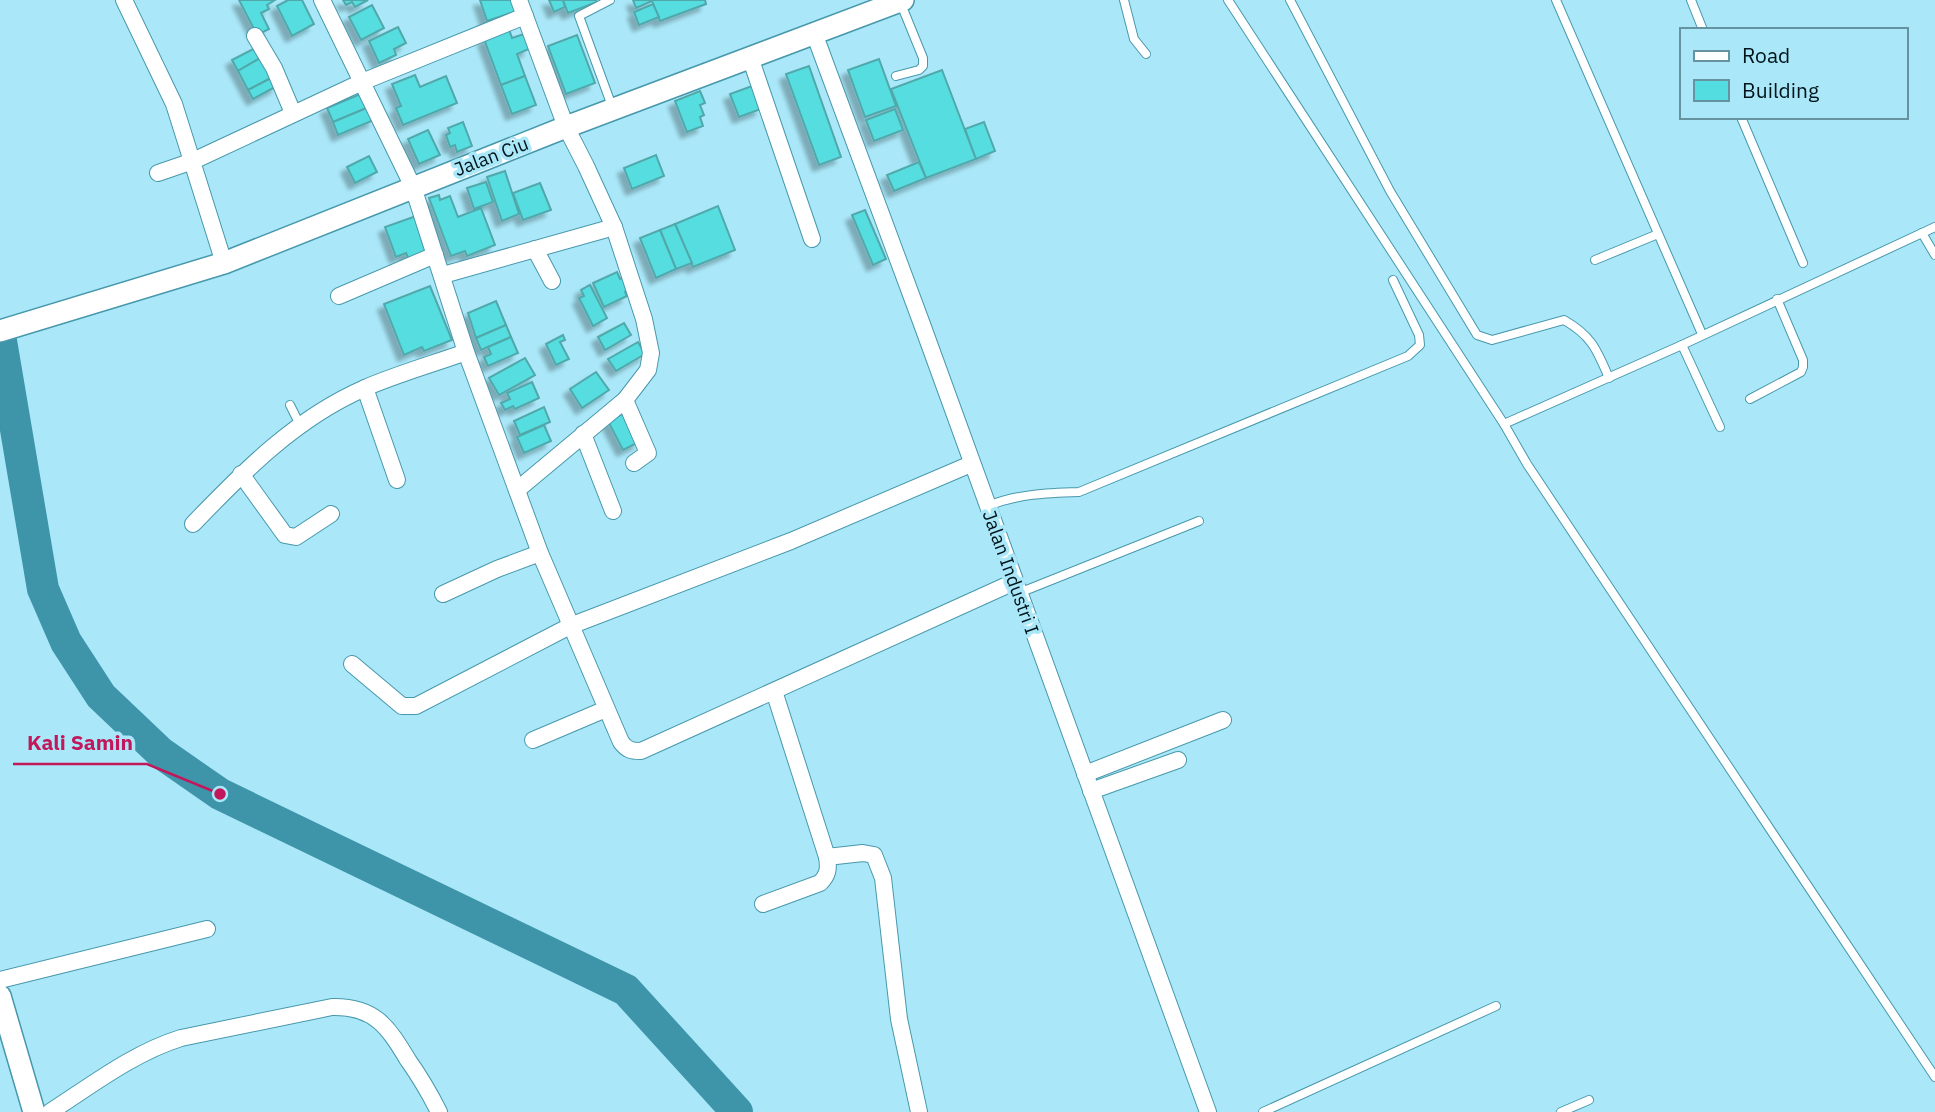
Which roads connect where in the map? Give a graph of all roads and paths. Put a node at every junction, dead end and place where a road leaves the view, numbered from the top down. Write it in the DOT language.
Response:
graph roads {
  1 [pos="124,0"];
  2 [pos="321,0"];
  3 [pos="519,0"];
  4 [pos="610,0"];
  5 [pos="1124,0"];
  6 [pos="1228,0"];
  7 [pos="1290,0"];
  8 [pos="1556,0"];
  9 [pos="1691,0"];
  10 [pos="901,1"];
  11 [pos="526,16"];
  12 [pos="1702,28"];
  13 [pos="814,33"];
  14 [pos="255,36"];
  15 [pos="1146,54"];
  16 [pos="750,57"];
  17 [pos="896,76"];
  18 [pos="362,82"];
  19 [pos="613,109"];
  20 [pos="293,113"];
  21 [pos="1742,119"];
  22 [pos="566,127"];
  23 [pos="193,161"];
  24 [pos="158,173"];
  25 [pos="413,187"];
  26 [pos="1935,227"];
  27 [pos="614,228"];
  28 [pos="1922,233"];
  29 [pos="1658,234"];
  30 [pos="813,239"];
  31 [pos="535,248"];
  32 [pos="435,255"];
  33 [pos="1935,255"];
  34 [pos="1595,260"];
  35 [pos="223,263"];
  36 [pos="1803,263"];
  37 [pos="443,275"];
  38 [pos="1394,280"];
  39 [pos="552,281"];
  40 [pos="340,296"];
  41 [pos="1777,299"];
  42 [pos="0,331"];
  43 [pos="1702,334"];
  44 [pos="1682,345"];
  45 [pos="466,352"];
  46 [pos="1609,377"];
  47 [pos="365,388"];
  48 [pos="1750,399"];
  49 [pos="625,400"];
  50 [pos="290,405"];
  51 [pos="1504,424"];
  52 [pos="300,425"];
  53 [pos="1720,427"];
  54 [pos="583,434"];
  55 [pos="634,463"];
  56 [pos="971,464"];
  57 [pos="241,474"];
  58 [pos="397,480"];
  59 [pos="517,490"];
  60 [pos="988,506"];
  61 [pos="613,511"];
  62 [pos="331,514"];
  63 [pos="1199,521"];
  64 [pos="193,524"];
  65 [pos="540,553"];
  66 [pos="1017,587"];
  67 [pos="443,594"];
  68 [pos="570,626"];
  69 [pos="352,664"];
  70 [pos="774,691"];
  71 [pos="607,709"];
  72 [pos="1223,720"];
  73 [pos="533,740"];
  74 [pos="1178,760"];
  75 [pos="1085,775"];
  76 [pos="1091,791"];
  77 [pos="827,857"];
  78 [pos="763,904"];
  79 [pos="207,929"];
  80 [pos="0,980"];
  81 [pos="0,996"];
  82 [pos="1496,1006"];
  83 [pos="1935,1077"];
  84 [pos="1589,1100"];
  85 [pos="34,1112"];
  86 [pos="50,1112"];
  87 [pos="439,1112"];
  88 [pos="919,1112"];
  89 [pos="1208,1112"];
  90 [pos="1263,1112"];
  91 [pos="1561,1112"];
  1 -- 23 [label="street"];
  2 -- 18 [label="street"];
  3 -- 11 [label="street"];
  4 -- 19 [label="lane"];
  5 -- 15 [label="lane"];
  6 -- 51 [label="lane"];
  7 -- 46 [label="lane"];
  8 -- 29 [label="lane"];
  9 -- 12 [label="lane"];
  10 -- 13 [label="street, Jalan Ciu"];
  10 -- 17 [label="lane"];
  11 -- 18 [label="street"];
  11 -- 22 [label="street"];
  13 -- 16 [label="street, Jalan Ciu"];
  13 -- 56 [label="street, Jalan Industri I"];
  14 -- 20 [label="street"];
  16 -- 19 [label="street, Jalan Ciu"];
  16 -- 30 [label="street"];
  18 -- 20 [label="street"];
  18 -- 25 [label="street"];
  19 -- 22 [label="street, Jalan Ciu"];
  20 -- 23 [label="street"];
  21 -- 36 [label="lane"];
  22 -- 25 [label="street, Jalan Ciu"];
  22 -- 27 [label="street"];
  23 -- 24 [label="street"];
  23 -- 35 [label="street"];
  25 -- 32 [label="street"];
  25 -- 35 [label="street, Jalan Ciu"];
  26 -- 28 [label="lane"];
  27 -- 31 [label="street"];
  27 -- 49 [label="street"];
  28 -- 33 [label="lane"];
  28 -- 41 [label="lane"];
  29 -- 34 [label="lane"];
  29 -- 43 [label="lane"];
  31 -- 37 [label="street"];
  31 -- 39 [label="street"];
  32 -- 37 [label="street"];
  32 -- 40 [label="street"];
  35 -- 42 [label="street, Jalan Ciu"];
  37 -- 45 [label="street"];
  38 -- 60 [label="lane"];
  41 -- 43 [label="lane"];
  41 -- 48 [label="lane"];
  43 -- 44 [label="lane"];
  44 -- 46 [label="lane"];
  44 -- 53 [label="lane"];
  45 -- 47 [label="street"];
  45 -- 59 [label="street"];
  46 -- 51 [label="lane"];
  47 -- 52 [label="street"];
  47 -- 58 [label="street"];
  49 -- 54 [label="street"];
  49 -- 55 [label="street"];
  50 -- 52 [label="lane"];
  51 -- 83 [label="lane"];
  52 -- 57 [label="street"];
  54 -- 59 [label="street"];
  54 -- 61 [label="street"];
  56 -- 60 [label="street, Jalan Industri I"];
  56 -- 68 [label="street"];
  57 -- 62 [label="street"];
  57 -- 64 [label="street"];
  59 -- 65 [label="street"];
  60 -- 66 [label="street, Jalan Industri I"];
  63 -- 66 [label="lane"];
  65 -- 67 [label="street"];
  65 -- 68 [label="street"];
  66 -- 70 [label="street"];
  66 -- 75 [label="street, Jalan Industri I"];
  68 -- 69 [label="street"];
  68 -- 71 [label="street"];
  70 -- 71 [label="street"];
  70 -- 77 [label="street"];
  71 -- 73 [label="street"];
  72 -- 75 [label="street"];
  74 -- 76 [label="street"];
  75 -- 76 [label="street, Jalan Industri I"];
  76 -- 89 [label="street, Jalan Industri I"];
  77 -- 78 [label="street"];
  77 -- 88 [label="street"];
  79 -- 80 [label="street"];
  81 -- 85 [label="street"];
  82 -- 90 [label="lane"];
  84 -- 91 [label="lane"];
  86 -- 87 [label="street"];
}
